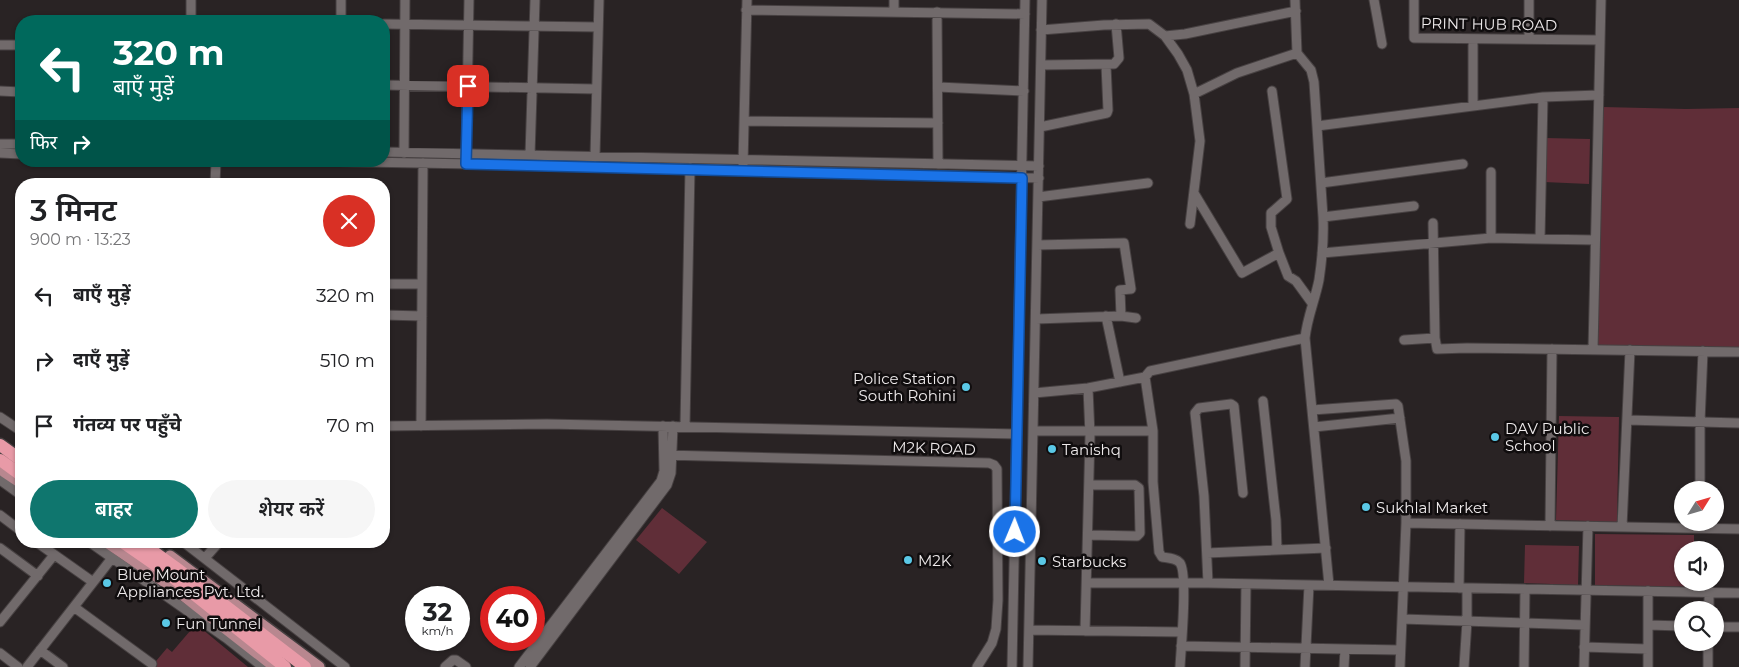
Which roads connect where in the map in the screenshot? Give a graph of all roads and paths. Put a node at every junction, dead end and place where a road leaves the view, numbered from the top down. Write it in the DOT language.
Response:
graph roads {
  1 [pos="192,0"];
  2 [pos="341,0"];
  3 [pos="405,0"];
  4 [pos="468,0"];
  5 [pos="535,0"];
  6 [pos="599,0"];
  7 [pos="894,0"];
  8 [pos="1025,0"];
  9 [pos="1042,0"];
  10 [pos="1296,0"];
  11 [pos="1374,0"];
  12 [pos="1414,0"];
  13 [pos="1529,0"];
  14 [pos="1601,0"];
  15 [pos="746,5"];
  16 [pos="1296,10"];
  17 [pos="894,12"];
  18 [pos="937,12"];
  19 [pos="1025,14"];
  20 [pos="191,15"];
  21 [pos="341,15"];
  22 [pos="390,24"];
  23 [pos="405,24"];
  24 [pos="1116,24"];
  25 [pos="468,25"];
  26 [pos="534,26"];
  27 [pos="598,27"];
  28 [pos="1041,30"];
  29 [pos="1165,36"];
  30 [pos="1473,38"];
  31 [pos="1529,39"];
  32 [pos="1600,40"];
  33 [pos="1382,44"];
  34 [pos="0,45"];
  35 [pos="15,45"];
  36 [pos="1297,53"];
  37 [pos="1041,65"];
  38 [pos="1106,65"];
  39 [pos="390,85"];
  40 [pos="404,85"];
  41 [pos="468,86"];
  42 [pos="938,87"];
  43 [pos="532,88"];
  44 [pos="596,89"];
  45 [pos="0,91"];
  46 [pos="1024,91"];
  47 [pos="1272,91"];
  48 [pos="15,92"];
  49 [pos="1194,94"];
  50 [pos="1599,94"];
  51 [pos="1543,97"];
  52 [pos="1474,104"];
  53 [pos="744,121"];
  54 [pos="938,122"];
  55 [pos="1317,126"];
  56 [pos="1040,127"];
  57 [pos="0,144"];
  58 [pos="15,144"];
  59 [pos="390,152"];
  60 [pos="0,153"];
  61 [pos="404,153"];
  62 [pos="15,154"];
  63 [pos="530,155"];
  64 [pos="595,157"];
  65 [pos="466,159"];
  66 [pos="743,160"];
  67 [pos="390,162"];
  68 [pos="423,163"];
  69 [pos="938,164"];
  70 [pos="1463,164"];
  71 [pos="1022,166"];
  72 [pos="1039,166"];
  73 [pos="690,168"];
  74 [pos="743,170"];
  75 [pos="1491,172"];
  76 [pos="1022,178"];
  77 [pos="1039,178"];
  78 [pos="1148,183"];
  79 [pos="1321,183"];
  80 [pos="1194,193"];
  81 [pos="1038,197"];
  82 [pos="1414,206"];
  83 [pos="1323,217"];
  84 [pos="1190,224"];
  85 [pos="1433,224"];
  86 [pos="1491,238"];
  87 [pos="1540,239"];
  88 [pos="1595,240"];
  89 [pos="1433,243"];
  90 [pos="1037,245"];
  91 [pos="1279,253"];
  92 [pos="1322,253"];
  93 [pos="390,284"];
  94 [pos="422,284"];
  95 [pos="1312,303"];
  96 [pos="390,315"];
  97 [pos="422,316"];
  98 [pos="1106,316"];
  99 [pos="1122,316"];
  100 [pos="1136,318"];
  101 [pos="1036,319"];
  102 [pos="1304,338"];
  103 [pos="1435,338"];
  104 [pos="1404,340"];
  105 [pos="1552,349"];
  106 [pos="1593,350"];
  107 [pos="1630,350"];
  108 [pos="1703,351"];
  109 [pos="1739,352"];
  110 [pos="1145,377"];
  111 [pos="1120,382"];
  112 [pos="1088,388"];
  113 [pos="1034,392"];
  114 [pos="1263,401"];
  115 [pos="1312,410"];
  116 [pos="0,417"];
  117 [pos="1400,418"];
  118 [pos="1627,420"];
  119 [pos="1700,422"];
  120 [pos="1739,422"];
  121 [pos="390,426"];
  122 [pos="421,426"];
  123 [pos="668,426"];
  124 [pos="685,426"];
  125 [pos="15,427"];
  126 [pos="1314,427"];
  127 [pos="1090,430"];
  128 [pos="1153,430"];
  129 [pos="1033,431"];
  130 [pos="1017,434"];
  131 [pos="0,440"];
  132 [pos="0,445"];
  133 [pos="15,451"];
  134 [pos="668,455"];
  135 [pos="15,456"];
  136 [pos="0,460"];
  137 [pos="0,469"];
  138 [pos="15,470"];
  139 [pos="15,479"];
  140 [pos="0,480"];
  141 [pos="1700,481"];
  142 [pos="1089,486"];
  143 [pos="15,491"];
  144 [pos="1243,493"];
  145 [pos="0,515"];
  146 [pos="1406,523"];
  147 [pos="1460,524"];
  148 [pos="15,526"];
  149 [pos="1550,526"];
  150 [pos="1588,526"];
  151 [pos="1674,526"];
  152 [pos="1622,527"];
  153 [pos="1724,527"];
  154 [pos="1739,529"];
  155 [pos="1088,535"];
  156 [pos="0,548"];
  157 [pos="44,548"];
  158 [pos="98,548"];
  159 [pos="115,548"];
  160 [pos="131,548"];
  161 [pos="149,548"];
  162 [pos="158,548"];
  163 [pos="191,548"];
  164 [pos="214,548"];
  165 [pos="1326,548"];
  166 [pos="1277,550"];
  167 [pos="1207,554"];
  168 [pos="54,555"];
  169 [pos="112,558"];
  170 [pos="205,558"];
  171 [pos="38,576"];
  172 [pos="93,582"];
  173 [pos="1208,583"];
  174 [pos="1087,584"];
  175 [pos="1183,584"];
  176 [pos="1246,584"];
  177 [pos="1309,585"];
  178 [pos="1330,585"];
  179 [pos="1402,587"];
  180 [pos="1463,588"];
  181 [pos="1526,589"];
  182 [pos="1586,590"];
  183 [pos="1648,592"];
  184 [pos="1709,593"];
  185 [pos="1739,593"];
  186 [pos="1709,601"];
  187 [pos="74,606"];
  188 [pos="1402,619"];
  189 [pos="1,620"];
  190 [pos="1467,621"];
  191 [pos="1525,623"];
  192 [pos="1585,625"];
  193 [pos="1648,625"];
  194 [pos="1674,626"];
  195 [pos="1724,626"];
  196 [pos="1739,627"];
  197 [pos="996,629"];
  198 [pos="1029,630"];
  199 [pos="1013,631"];
  200 [pos="1086,631"];
  201 [pos="1182,632"];
  202 [pos="1181,646"];
  203 [pos="1245,647"];
  204 [pos="1584,647"];
  205 [pos="1306,648"];
  206 [pos="1345,649"];
  207 [pos="1648,649"];
  208 [pos="40,650"];
  209 [pos="1400,650"];
  210 [pos="1708,651"];
  211 [pos="0,653"];
  212 [pos="152,664"];
  213 [pos="18,667"];
  214 [pos="27,667"];
  215 [pos="63,667"];
  216 [pos="263,667"];
  217 [pos="275,667"];
  218 [pos="285,667"];
  219 [pos="305,667"];
  220 [pos="319,667"];
  221 [pos="345,667"];
  222 [pos="445,667"];
  223 [pos="466,667"];
  224 [pos="519,667"];
  225 [pos="530,667"];
  226 [pos="977,667"];
  227 [pos="1012,667"];
  228 [pos="1028,667"];
  229 [pos="1180,667"];
  230 [pos="1245,667"];
  231 [pos="1306,667"];
  232 [pos="1344,667"];
  233 [pos="1400,667"];
  234 [pos="1464,667"];
  235 [pos="1524,667"];
  236 [pos="1584,667"];
  237 [pos="1648,667"];
  238 [pos="1708,667"];
  1 -- 20 [label="street"];
  2 -- 21 [label="street"];
  3 -- 23 [label="street"];
  4 -- 25 [label="street"];
  5 -- 26 [label="street"];
  6 -- 27 [label="street"];
  7 -- 17 [label="street"];
  8 -- 19 [label="street"];
  9 -- 28 [label="street"];
  10 -- 16 [label="street"];
  11 -- 33 [label="street"];
  12 -- 30 [label="street, PRINT HUB ROAD"];
  13 -- 31 [label="street"];
  14 -- 32 [label="street"];
  15 -- 17 [label="street"];
  15 -- 53 [label="street"];
  16 -- 29 [label="street"];
  16 -- 36 [label="street"];
  17 -- 18 [label="street"];
  18 -- 19 [label="street"];
  18 -- 42 [label="street"];
  19 -- 46 [label="street"];
  22 -- 23 [label="street"];
  23 -- 25 [label="street"];
  23 -- 40 [label="street"];
  24 -- 28 [label="street"];
  24 -- 29 [label="street"];
  24 -- 38 [label="street"];
  25 -- 26 [label="street"];
  25 -- 41 [label="street"];
  26 -- 27 [label="street"];
  26 -- 43 [label="street"];
  27 -- 44 [label="street"];
  28 -- 37 [label="street"];
  29 -- 49 [label="street"];
  30 -- 31 [label="street, PRINT HUB ROAD"];
  30 -- 52 [label="street"];
  31 -- 32 [label="street, PRINT HUB ROAD"];
  32 -- 50 [label="street"];
  34 -- 35 [label="street"];
  36 -- 49 [label="street"];
  36 -- 55 [label="street"];
  37 -- 38 [label="street"];
  37 -- 56 [label="street"];
  38 -- 56 [label="street"];
  39 -- 40 [label="street"];
  40 -- 41 [label="street"];
  40 -- 61 [label="street"];
  41 -- 43 [label="street"];
  41 -- 65 [label="street"];
  42 -- 46 [label="street"];
  42 -- 54 [label="street"];
  43 -- 44 [label="street"];
  43 -- 63 [label="street"];
  44 -- 64 [label="street"];
  45 -- 48 [label="street"];
  46 -- 71 [label="street"];
  47 -- 91 [label="street"];
  49 -- 80 [label="street"];
  50 -- 51 [label="street"];
  50 -- 88 [label="street"];
  51 -- 52 [label="street"];
  51 -- 87 [label="street"];
  52 -- 55 [label="street"];
  53 -- 54 [label="street"];
  53 -- 66 [label="street"];
  54 -- 69 [label="street"];
  55 -- 79 [label="street"];
  56 -- 72 [label="street"];
  57 -- 58 [label="street"];
  59 -- 61 [label="street"];
  60 -- 62 [label="street"];
  61 -- 65 [label="street"];
  63 -- 64 [label="street"];
  63 -- 65 [label="street"];
  64 -- 66 [label="street"];
  65 -- 68 [label="street"];
  65 -- 73 [label="street"];
  66 -- 69 [label="street"];
  66 -- 74 [label="street"];
  67 -- 68 [label="street"];
  68 -- 94 [label="street"];
  69 -- 71 [label="street"];
  70 -- 79 [label="street"];
  71 -- 72 [label="street"];
  71 -- 76 [label="street"];
  72 -- 77 [label="street"];
  73 -- 74 [label="street"];
  73 -- 124 [label="street"];
  74 -- 76 [label="street"];
  75 -- 86 [label="street"];
  76 -- 77 [label="street"];
  76 -- 130 [label="street"];
  77 -- 81 [label="street"];
  78 -- 81 [label="street"];
  79 -- 83 [label="street"];
  80 -- 84 [label="street"];
  80 -- 91 [label="street"];
  81 -- 90 [label="street"];
  82 -- 83 [label="street"];
  83 -- 92 [label="street"];
  85 -- 89 [label="street"];
  86 -- 87 [label="street"];
  86 -- 89 [label="street"];
  87 -- 88 [label="street"];
  88 -- 106 [label="street"];
  89 -- 92 [label="street"];
  89 -- 103 [label="street"];
  90 -- 99 [label="street"];
  90 -- 101 [label="street"];
  91 -- 95 [label="street"];
  92 -- 95 [label="street"];
  93 -- 94 [label="street"];
  94 -- 97 [label="street"];
  95 -- 102 [label="street"];
  96 -- 97 [label="street"];
  97 -- 122 [label="street"];
  98 -- 99 [label="street"];
  98 -- 101 [label="street"];
  98 -- 111 [label="street"];
  99 -- 100 [label="street"];
  101 -- 113 [label="street"];
  102 -- 110 [label="street"];
  102 -- 115 [label="street"];
  103 -- 104 [label="street"];
  103 -- 105 [label="street"];
  105 -- 106 [label="street"];
  105 -- 149 [label="street"];
  106 -- 107 [label="street"];
  107 -- 108 [label="street"];
  107 -- 118 [label="street"];
  108 -- 109 [label="street"];
  108 -- 119 [label="street"];
  110 -- 111 [label="street"];
  110 -- 128 [label="street"];
  111 -- 112 [label="street"];
  112 -- 113 [label="street"];
  112 -- 127 [label="street"];
  113 -- 129 [label="street"];
  114 -- 166 [label="street"];
  115 -- 117 [label="street"];
  115 -- 126 [label="street"];
  116 -- 125 [label="street"];
  117 -- 126 [label="street"];
  117 -- 146 [label="street"];
  118 -- 119 [label="street"];
  118 -- 152 [label="street"];
  119 -- 120 [label="street"];
  119 -- 141 [label="street"];
  121 -- 122 [label="street"];
  122 -- 123 [label="street"];
  123 -- 124 [label="street"];
  123 -- 134 [label="street"];
  124 -- 130 [label="street"];
  126 -- 165 [label="street"];
  127 -- 128 [label="street"];
  127 -- 129 [label="street"];
  127 -- 142 [label="street"];
  128 -- 175 [label="street"];
  129 -- 198 [label="street"];
  130 -- 199 [label="street"];
  131 -- 133 [label="main road"];
  132 -- 135 [label="highway"];
  134 -- 197 [label="street, M2K ROAD"];
  134 -- 224 [label="street"];
  134 -- 225 [label="street"];
  136 -- 138 [label="highway"];
  137 -- 139 [label="main road"];
  140 -- 143 [label="street"];
  142 -- 155 [label="street"];
  142 -- 155 [label="street"];
  144 -- 167 [label="street"];
  145 -- 148 [label="street"];
  146 -- 147 [label="street"];
  146 -- 179 [label="street"];
  147 -- 149 [label="street"];
  147 -- 180 [label="street"];
  149 -- 150 [label="street"];
  150 -- 152 [label="street"];
  150 -- 182 [label="street"];
  151 -- 152 [label="street"];
  153 -- 154 [label="street"];
  155 -- 174 [label="street"];
  156 -- 171 [label="street"];
  157 -- 168 [label="street"];
  158 -- 169 [label="street"];
  159 -- 217 [label="main road"];
  160 -- 218 [label="highway"];
  161 -- 219 [label="highway"];
  162 -- 220 [label="main road"];
  163 -- 170 [label="street"];
  164 -- 170 [label="street"];
  165 -- 166 [label="street"];
  165 -- 178 [label="street"];
  166 -- 167 [label="street"];
  167 -- 173 [label="street"];
  168 -- 171 [label="street"];
  168 -- 172 [label="street"];
  169 -- 172 [label="street"];
  169 -- 216 [label="street"];
  170 -- 221 [label="street"];
  171 -- 189 [label="street"];
  172 -- 187 [label="street"];
  173 -- 175 [label="street"];
  173 -- 176 [label="street"];
  174 -- 175 [label="street"];
  174 -- 200 [label="street"];
  175 -- 201 [label="street"];
  176 -- 177 [label="street"];
  176 -- 203 [label="street"];
  177 -- 178 [label="street"];
  177 -- 205 [label="street"];
  178 -- 179 [label="street"];
  179 -- 180 [label="street"];
  179 -- 188 [label="street"];
  180 -- 181 [label="street"];
  180 -- 190 [label="street"];
  181 -- 182 [label="street"];
  181 -- 191 [label="street"];
  182 -- 183 [label="street"];
  182 -- 192 [label="street"];
  183 -- 184 [label="street"];
  183 -- 193 [label="street"];
  184 -- 185 [label="street"];
  184 -- 186 [label="street"];
  187 -- 208 [label="street"];
  187 -- 212 [label="street"];
  188 -- 190 [label="street"];
  188 -- 209 [label="street"];
  190 -- 191 [label="street"];
  190 -- 234 [label="street"];
  191 -- 192 [label="street"];
  191 -- 235 [label="street"];
  192 -- 204 [label="street"];
  193 -- 194 [label="street"];
  193 -- 207 [label="street"];
  195 -- 196 [label="street"];
  197 -- 199 [label="street"];
  197 -- 226 [label="street, M2K ROAD"];
  198 -- 200 [label="street"];
  198 -- 228 [label="street"];
  199 -- 227 [label="street"];
  200 -- 201 [label="street"];
  201 -- 202 [label="street"];
  202 -- 203 [label="street"];
  202 -- 229 [label="street"];
  203 -- 205 [label="street"];
  203 -- 230 [label="street"];
  204 -- 207 [label="street"];
  204 -- 236 [label="street"];
  205 -- 206 [label="street"];
  205 -- 231 [label="street"];
  206 -- 209 [label="street"];
  206 -- 232 [label="street"];
  207 -- 237 [label="street"];
  208 -- 214 [label="street"];
  208 -- 215 [label="street"];
  209 -- 233 [label="street"];
  210 -- 238 [label="street"];
  211 -- 213 [label="street"];
  222 -- 223 [label="street"];
}
